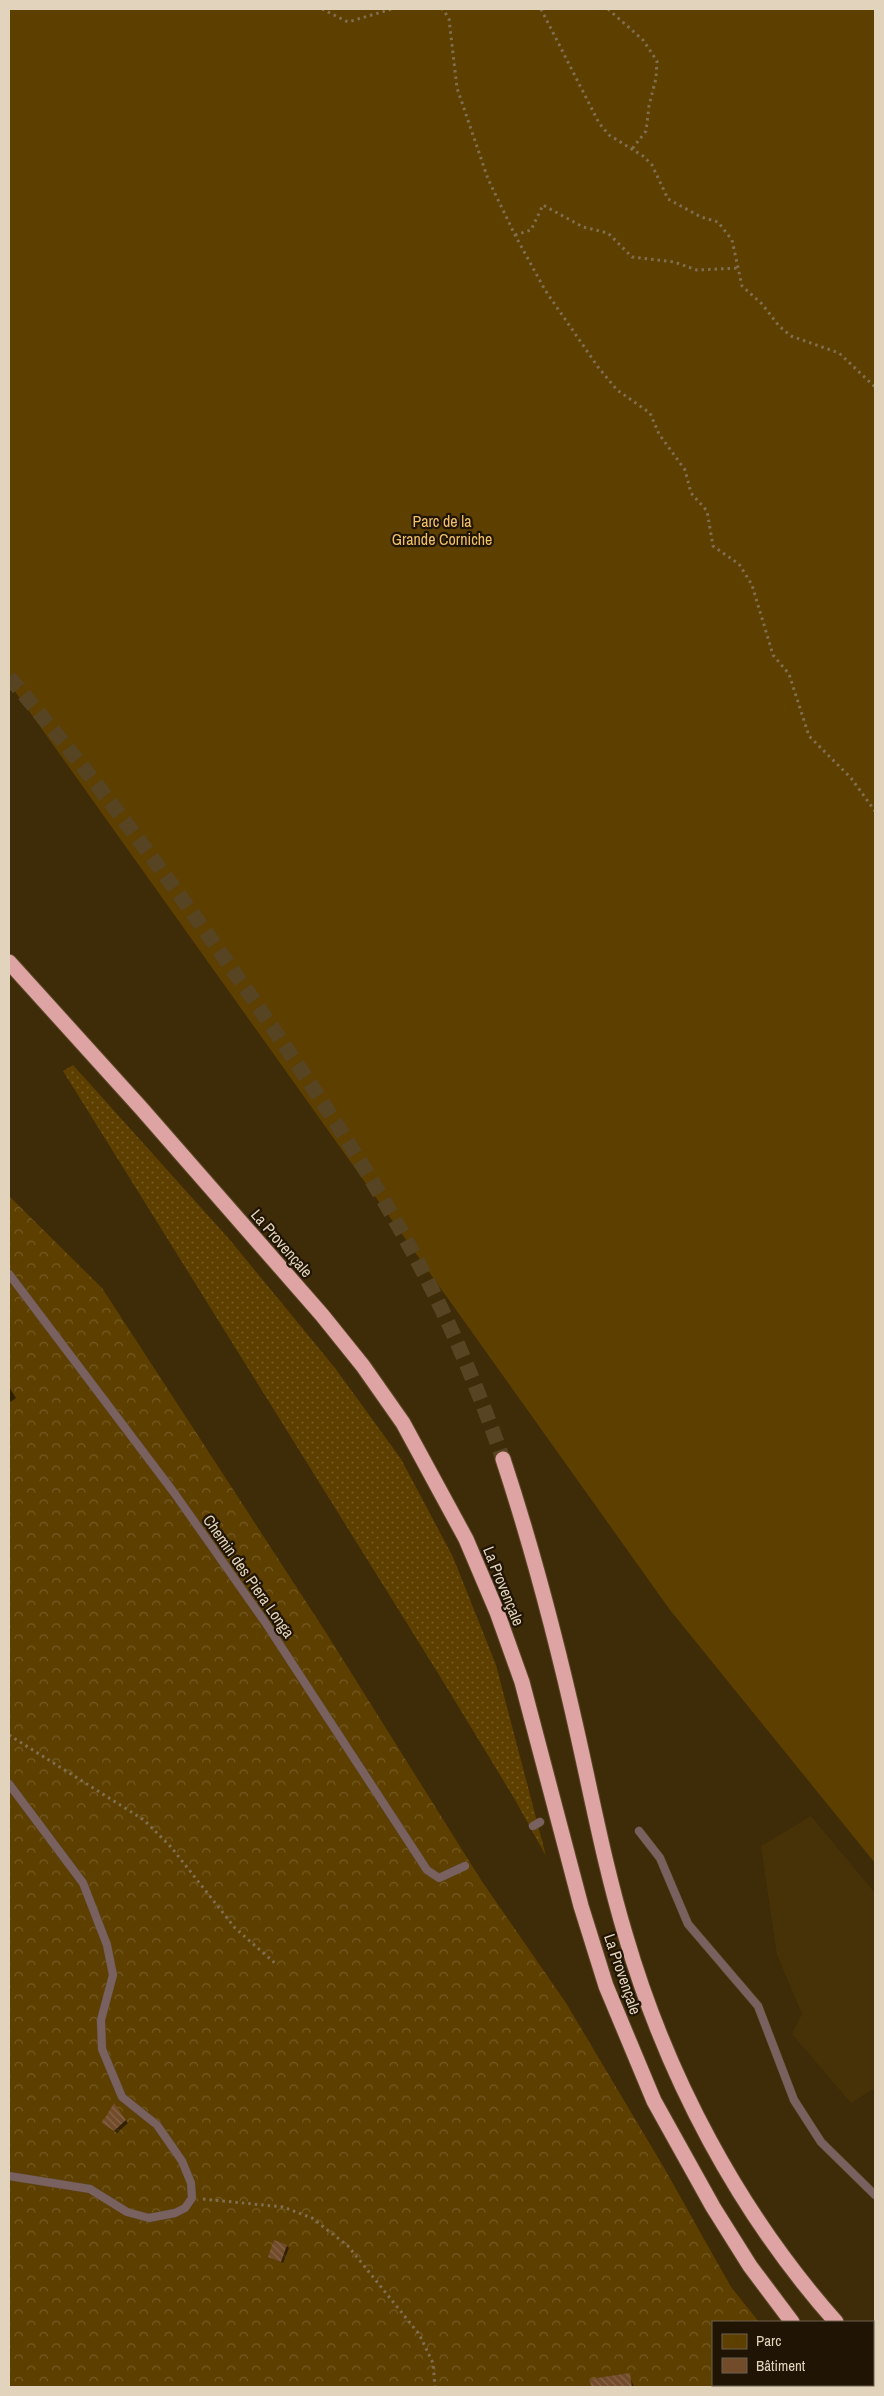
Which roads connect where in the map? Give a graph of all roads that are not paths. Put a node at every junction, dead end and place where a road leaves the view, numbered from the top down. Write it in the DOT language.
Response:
graph roads {
  1 [pos="9,962"];
  2 [pos="9,1274"];
  3 [pos="503,1459"];
  4 [pos="9,1784"];
  5 [pos="638,1831"];
  6 [pos="465,1866"];
  7 [pos="9,2176"];
  8 [pos="875,2196"];
  9 [pos="791,2321"];
  10 [pos="835,2321"];
  1 -- 9 [label="highway, La Provençale"];
  2 -- 6 [label="lane, Chemin des Piera Longa"];
  3 -- 10 [label="highway, La Provençale"];
  4 -- 7 [label="lane"];
  5 -- 8 [label="lane"];
}
